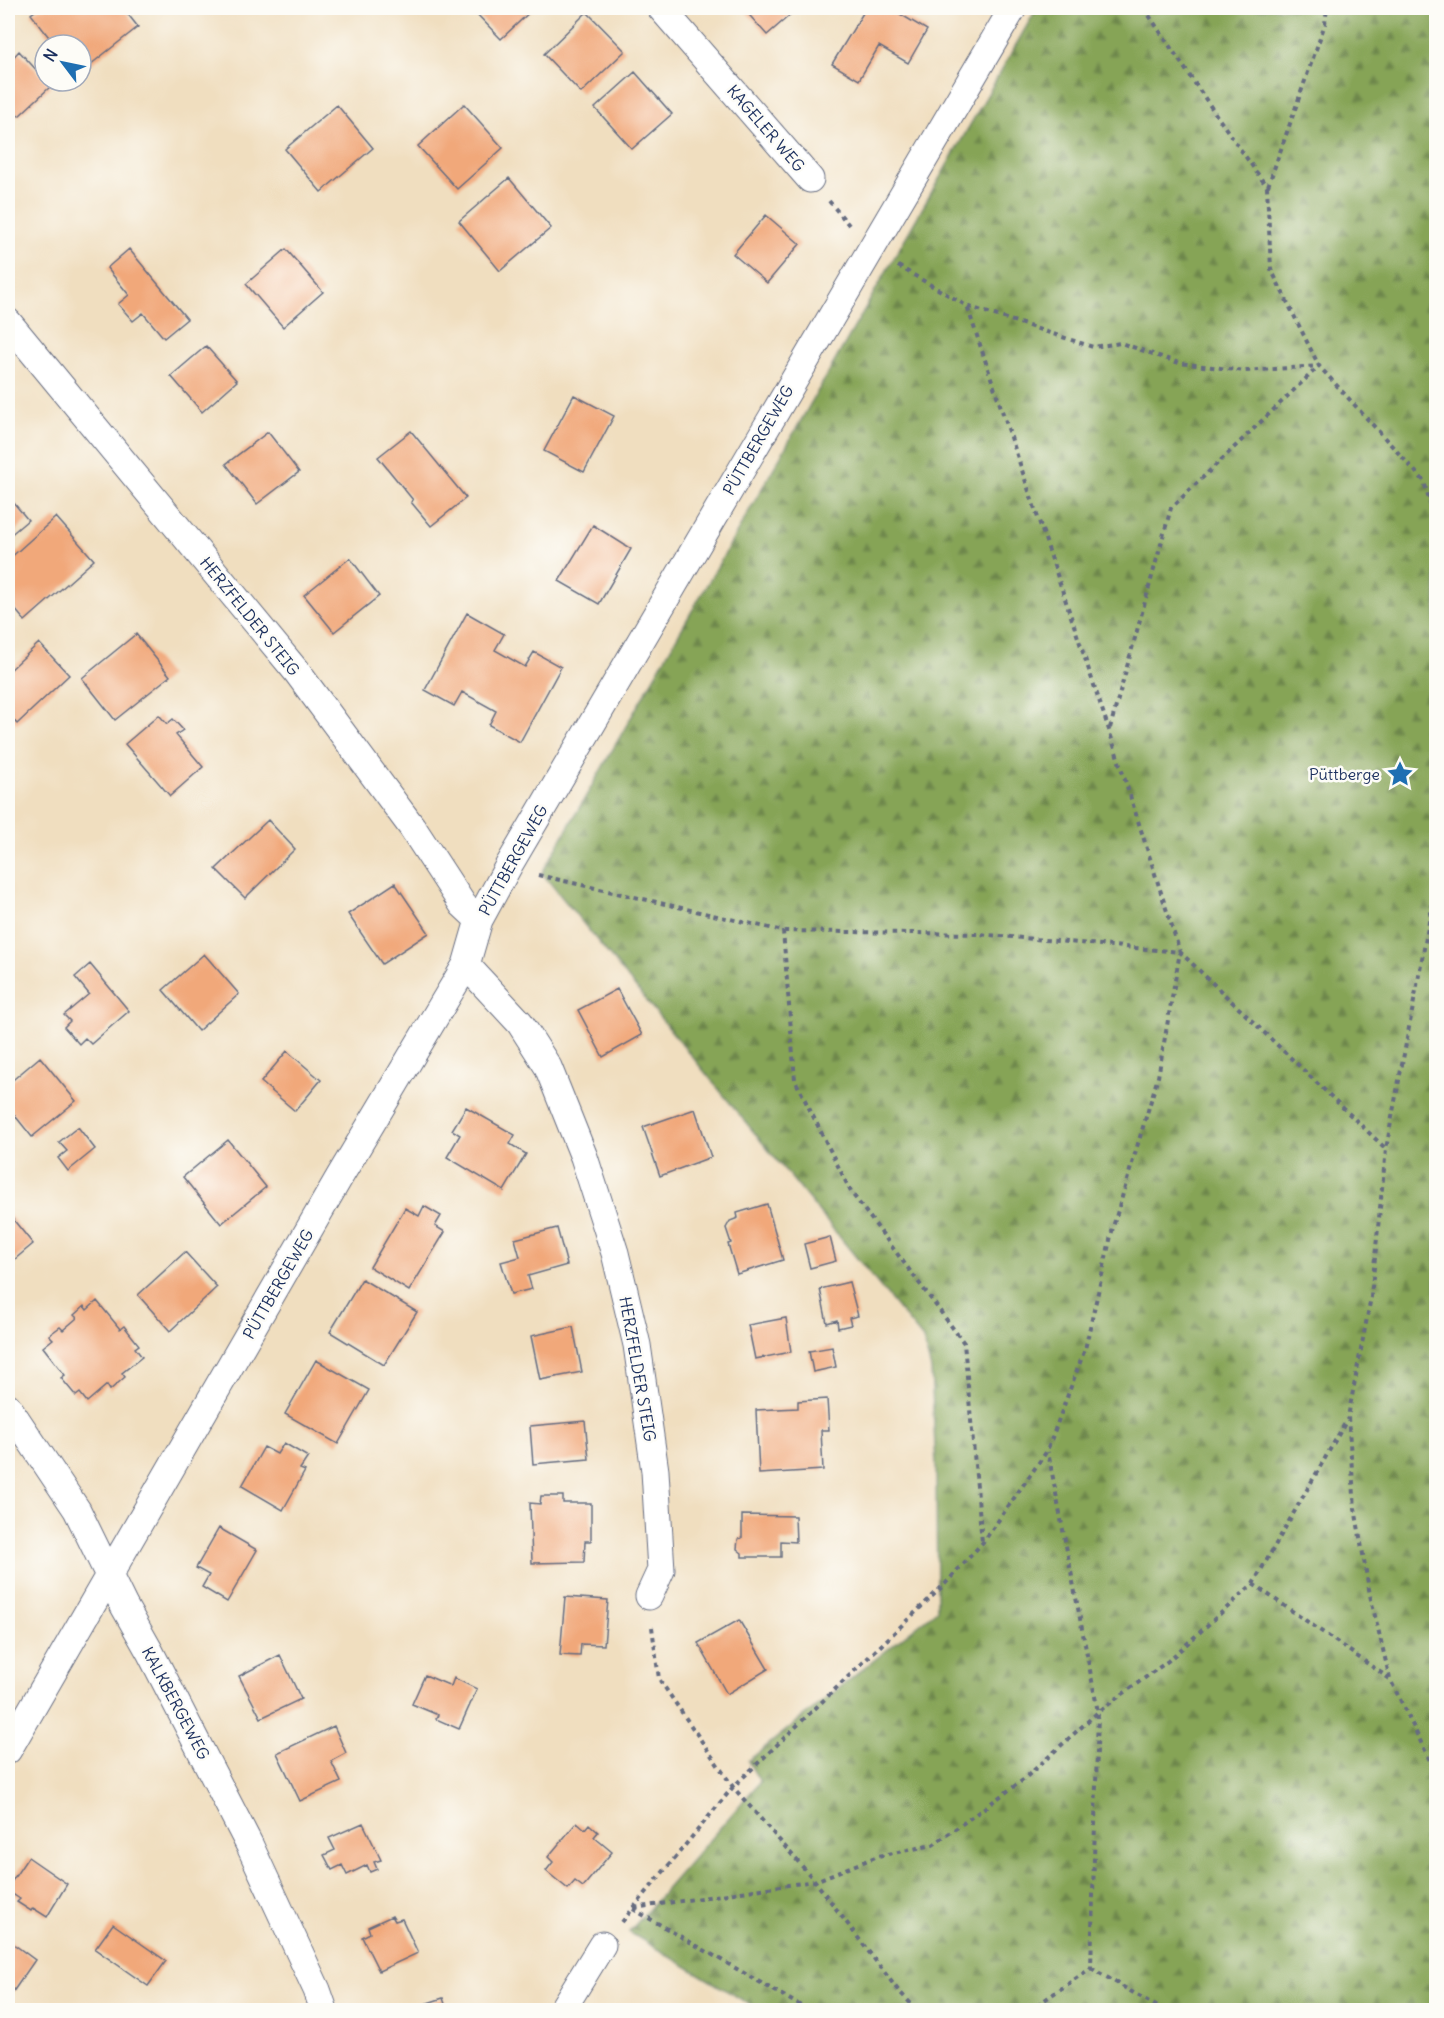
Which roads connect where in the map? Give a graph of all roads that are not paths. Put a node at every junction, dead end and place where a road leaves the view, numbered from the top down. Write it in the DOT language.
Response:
graph roads {
  1 [pos="662,8"];
  2 [pos="1013,8"];
  3 [pos="810,179"];
  4 [pos="8,322"];
  5 [pos="479,920"];
  6 [pos="466,965"];
  7 [pos="8,1407"];
  8 [pos="109,1575"];
  9 [pos="649,1596"];
  10 [pos="8,1750"];
  11 [pos="602,1946"];
  12 [pos="324,2010"];
  13 [pos="562,2010"];
  1 -- 3 [label="street, KAGELER WEG"];
  2 -- 5 [label="street, PÜTTBERGEWEG"];
  4 -- 5 [label="street, HERZFELDER STEIG"];
  5 -- 6 [label="street, PÜTTBERGEWEG"];
  6 -- 8 [label="street, PÜTTBERGEWEG"];
  6 -- 9 [label="street, HERZFELDER STEIG"];
  7 -- 8 [label="street, KALKBERGEWEG"];
  8 -- 10 [label="street, PÜTTBERGEWEG"];
  8 -- 12 [label="street, KALKBERGEWEG"];
  11 -- 13 [label="street"];
}
